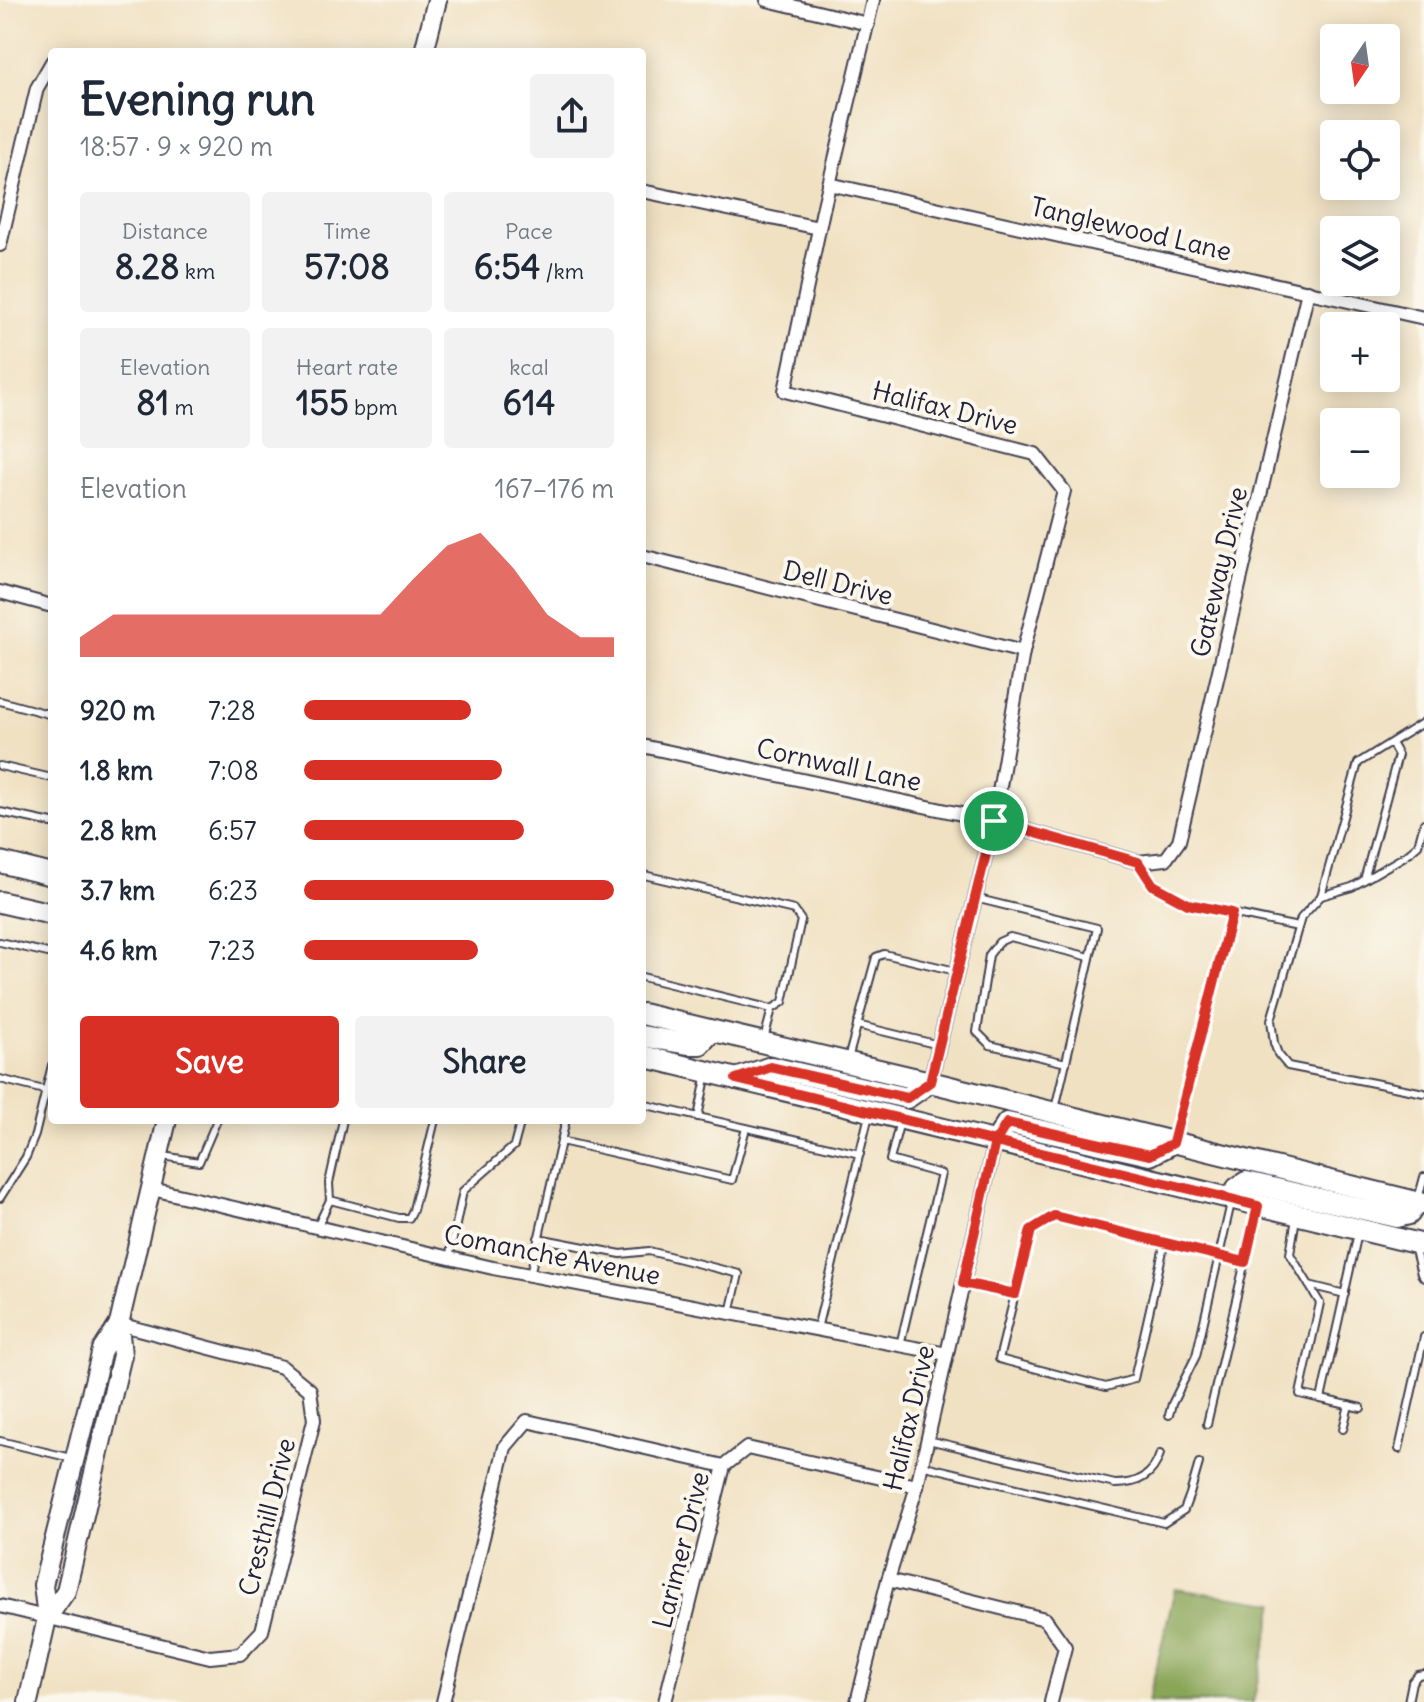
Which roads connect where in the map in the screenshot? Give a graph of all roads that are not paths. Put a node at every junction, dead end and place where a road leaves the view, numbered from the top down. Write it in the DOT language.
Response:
graph roads {
  1 [pos="437,0"];
  2 [pos="767,0"];
  3 [pos="873,0"];
  4 [pos="868,24"];
  5 [pos="425,48"];
  6 [pos="48,69"];
  7 [pos="829,184"];
  8 [pos="646,192"];
  9 [pos="819,228"];
  10 [pos="0,245"];
  11 [pos="1308,291"];
  12 [pos="1424,318"];
  13 [pos="646,557"];
  14 [pos="0,592"];
  15 [pos="48,605"];
  16 [pos="1023,652"];
  17 [pos="0,701"];
  18 [pos="48,714"];
  19 [pos="1424,722"];
  20 [pos="1391,743"];
  21 [pos="646,747"];
  22 [pos="0,766"];
  23 [pos="48,777"];
  24 [pos="0,812"];
  25 [pos="994,821"];
  26 [pos="48,822"];
  27 [pos="1424,823"];
  28 [pos="1166,859"];
  29 [pos="0,862"];
  30 [pos="1138,862"];
  31 [pos="48,874"];
  32 [pos="646,875"];
  33 [pos="1364,880"];
  34 [pos="1321,896"];
  35 [pos="975,898"];
  36 [pos="0,902"];
  37 [pos="48,913"];
  38 [pos="1232,913"];
  39 [pos="1298,927"];
  40 [pos="0,942"];
  41 [pos="48,953"];
  42 [pos="1090,957"];
  43 [pos="958,971"];
  44 [pos="646,978"];
  45 [pos="772,1009"];
  46 [pos="646,1015"];
  47 [pos="857,1025"];
  48 [pos="712,1031"];
  49 [pos="646,1037"];
  50 [pos="763,1042"];
  51 [pos="939,1045"];
  52 [pos="646,1057"];
  53 [pos="847,1062"];
  54 [pos="1066,1063"];
  55 [pos="708,1072"];
  56 [pos="0,1079"];
  57 [pos="736,1079"];
  58 [pos="930,1082"];
  59 [pos="48,1091"];
  60 [pos="1424,1093"];
  61 [pos="48,1094"];
  62 [pos="646,1105"];
  63 [pos="870,1112"];
  64 [pos="1054,1113"];
  65 [pos="698,1117"];
  66 [pos="900,1119"];
  67 [pos="166,1124"];
  68 [pos="215,1124"];
  69 [pos="342,1124"];
  70 [pos="434,1124"];
  71 [pos="520,1124"];
  72 [pos="565,1124"];
  73 [pos="746,1128"];
  74 [pos="561,1141"];
  75 [pos="995,1142"];
  76 [pos="1173,1143"];
  77 [pos="860,1154"];
  78 [pos="159,1155"];
  79 [pos="1424,1177"];
  80 [pos="152,1189"];
  81 [pos="0,1198"];
  82 [pos="1231,1199"];
  83 [pos="330,1200"];
  84 [pos="1421,1203"];
  85 [pos="1258,1206"];
  86 [pos="1296,1215"];
  87 [pos="317,1227"];
  88 [pos="1359,1230"];
  89 [pos="538,1238"];
  90 [pos="1165,1242"];
  91 [pos="1419,1244"];
  92 [pos="1219,1255"];
  93 [pos="449,1258"];
  94 [pos="1245,1262"];
  95 [pos="530,1275"];
  96 [pos="1424,1278"];
  97 [pos="963,1283"];
  98 [pos="1309,1285"];
  99 [pos="1015,1294"];
  100 [pos="1345,1294"];
  101 [pos="730,1313"];
  102 [pos="119,1324"];
  103 [pos="817,1329"];
  104 [pos="1424,1337"];
  105 [pos="900,1345"];
  106 [pos="947,1354"];
  107 [pos="1414,1384"];
  108 [pos="1424,1386"];
  109 [pos="1321,1399"];
  110 [pos="1349,1405"];
  111 [pos="1361,1408"];
  112 [pos="1169,1415"];
  113 [pos="1207,1424"];
  114 [pos="1343,1429"];
  115 [pos="927,1440"];
  116 [pos="0,1441"];
  117 [pos="1399,1449"];
  118 [pos="1160,1454"];
  119 [pos="75,1459"];
  120 [pos="1199,1463"];
  121 [pos="921,1465"];
  122 [pos="724,1466"];
  123 [pos="917,1486"];
  124 [pos="888,1580"];
  125 [pos="0,1606"];
  126 [pos="47,1618"];
  127 [pos="1424,1674"];
  128 [pos="28,1702"];
  129 [pos="443,1702"];
  130 [pos="665,1702"];
  131 [pos="857,1702"];
  132 [pos="1051,1702"];
  133 [pos="1408,1702"];
  1 -- 5 [label="street"];
  2 -- 4 [label="street"];
  3 -- 4 [label="street, Halifax Drive"];
  4 -- 7 [label="street, Halifax Drive"];
  6 -- 10 [label="street"];
  7 -- 9 [label="street, Halifax Drive"];
  7 -- 11 [label="street, Tanglewood Lane"];
  8 -- 9 [label="street"];
  9 -- 16 [label="street, Halifax Drive"];
  11 -- 12 [label="street, Tanglewood Lane"];
  11 -- 28 [label="street, Gateway Drive"];
  13 -- 16 [label="street, Dell Drive"];
  14 -- 15 [label="street"];
  16 -- 25 [label="street, Halifax Drive"];
  17 -- 18 [label="lane"];
  19 -- 20 [label="lane"];
  20 -- 33 [label="lane"];
  20 -- 34 [label="lane"];
  21 -- 25 [label="street, Cornwall Lane"];
  22 -- 23 [label="lane"];
  24 -- 26 [label="lane"];
  25 -- 30 [label="street, Cornwall Lane"];
  25 -- 35 [label="street, Halifax Drive"];
  27 -- 33 [label="lane"];
  28 -- 30 [label="street, Cornwall Lane"];
  29 -- 31 [label="main road"];
  30 -- 38 [label="lane"];
  32 -- 45 [label="lane"];
  33 -- 34 [label="lane"];
  34 -- 39 [label="lane"];
  35 -- 42 [label="lane"];
  35 -- 43 [label="street, Halifax Drive"];
  36 -- 37 [label="main road"];
  38 -- 39 [label="lane"];
  38 -- 76 [label="lane"];
  39 -- 60 [label="lane"];
  40 -- 41 [label="lane"];
  42 -- 54 [label="lane"];
  42 -- 54 [label="lane"];
  43 -- 47 [label="lane"];
  43 -- 51 [label="street, Halifax Drive"];
  44 -- 45 [label="lane"];
  45 -- 50 [label="lane"];
  46 -- 48 [label="main road"];
  47 -- 51 [label="lane"];
  47 -- 53 [label="lane"];
  48 -- 49 [label="main road"];
  48 -- 50 [label="main road"];
  50 -- 53 [label="main road"];
  51 -- 58 [label="street, Halifax Drive"];
  52 -- 55 [label="main road"];
  53 -- 58 [label="main road"];
  54 -- 64 [label="lane"];
  55 -- 57 [label="main road"];
  55 -- 65 [label="lane"];
  56 -- 59 [label="lane"];
  57 -- 58 [label="main road"];
  57 -- 63 [label="main road"];
  58 -- 64 [label="main road"];
  61 -- 81 [label="lane"];
  62 -- 65 [label="lane"];
  63 -- 66 [label="main road"];
  63 -- 77 [label="lane"];
  64 -- 76 [label="main road"];
  65 -- 73 [label="lane"];
  66 -- 75 [label="main road"];
  66 -- 105 [label="lane"];
  67 -- 78 [label="street"];
  68 -- 78 [label="lane"];
  69 -- 83 [label="lane"];
  70 -- 83 [label="lane"];
  71 -- 93 [label="lane"];
  72 -- 74 [label="lane"];
  73 -- 74 [label="lane"];
  73 -- 77 [label="lane"];
  74 -- 89 [label="lane"];
  75 -- 76 [label="main road"];
  75 -- 82 [label="main road"];
  75 -- 97 [label="street, Halifax Drive"];
  76 -- 84 [label="main road"];
  77 -- 103 [label="lane"];
  78 -- 80 [label="street"];
  79 -- 84 [label="lane"];
  80 -- 87 [label="street, Comanche Avenue"];
  80 -- 102 [label="street"];
  82 -- 84 [label="main road"];
  82 -- 85 [label="main road"];
  82 -- 92 [label="lane"];
  83 -- 87 [label="lane"];
  85 -- 86 [label="main road"];
  85 -- 94 [label="lane"];
  86 -- 88 [label="main road"];
  86 -- 98 [label="lane"];
  87 -- 93 [label="street, Comanche Avenue"];
  88 -- 91 [label="main road"];
  88 -- 100 [label="lane"];
  89 -- 95 [label="lane"];
  89 -- 101 [label="lane"];
  90 -- 92 [label="lane"];
  90 -- 99 [label="lane"];
  90 -- 99 [label="lane"];
  91 -- 96 [label="lane"];
  92 -- 94 [label="lane"];
  92 -- 112 [label="lane"];
  93 -- 95 [label="street, Comanche Avenue"];
  94 -- 113 [label="lane"];
  95 -- 101 [label="street, Comanche Avenue"];
  97 -- 99 [label="lane"];
  97 -- 106 [label="street, Halifax Drive"];
  98 -- 100 [label="lane"];
  98 -- 109 [label="lane"];
  100 -- 109 [label="lane"];
  101 -- 103 [label="street, Comanche Avenue"];
  102 -- 119 [label="street"];
  102 -- 126 [label="street"];
  102 -- 126 [label="street, Cresthill Drive"];
  103 -- 105 [label="street, Comanche Avenue"];
  104 -- 107 [label="lane"];
  105 -- 106 [label="street, Comanche Avenue"];
  106 -- 115 [label="street, Halifax Drive"];
  107 -- 108 [label="lane"];
  107 -- 117 [label="lane"];
  109 -- 110 [label="lane"];
  110 -- 111 [label="lane"];
  110 -- 114 [label="lane"];
  115 -- 118 [label="lane"];
  115 -- 121 [label="street, Halifax Drive"];
  116 -- 119 [label="lane"];
  119 -- 126 [label="street"];
  120 -- 121 [label="lane"];
  121 -- 123 [label="street, Halifax Drive"];
  122 -- 123 [label="street, Larimer Drive"];
  122 -- 129 [label="street"];
  122 -- 130 [label="street, Larimer Drive"];
  123 -- 124 [label="street, Halifax Drive"];
  124 -- 131 [label="street, Halifax Drive"];
  124 -- 132 [label="street"];
  125 -- 126 [label="street, Cresthill Drive"];
  126 -- 128 [label="street"];
  127 -- 133 [label="lane"];
}
